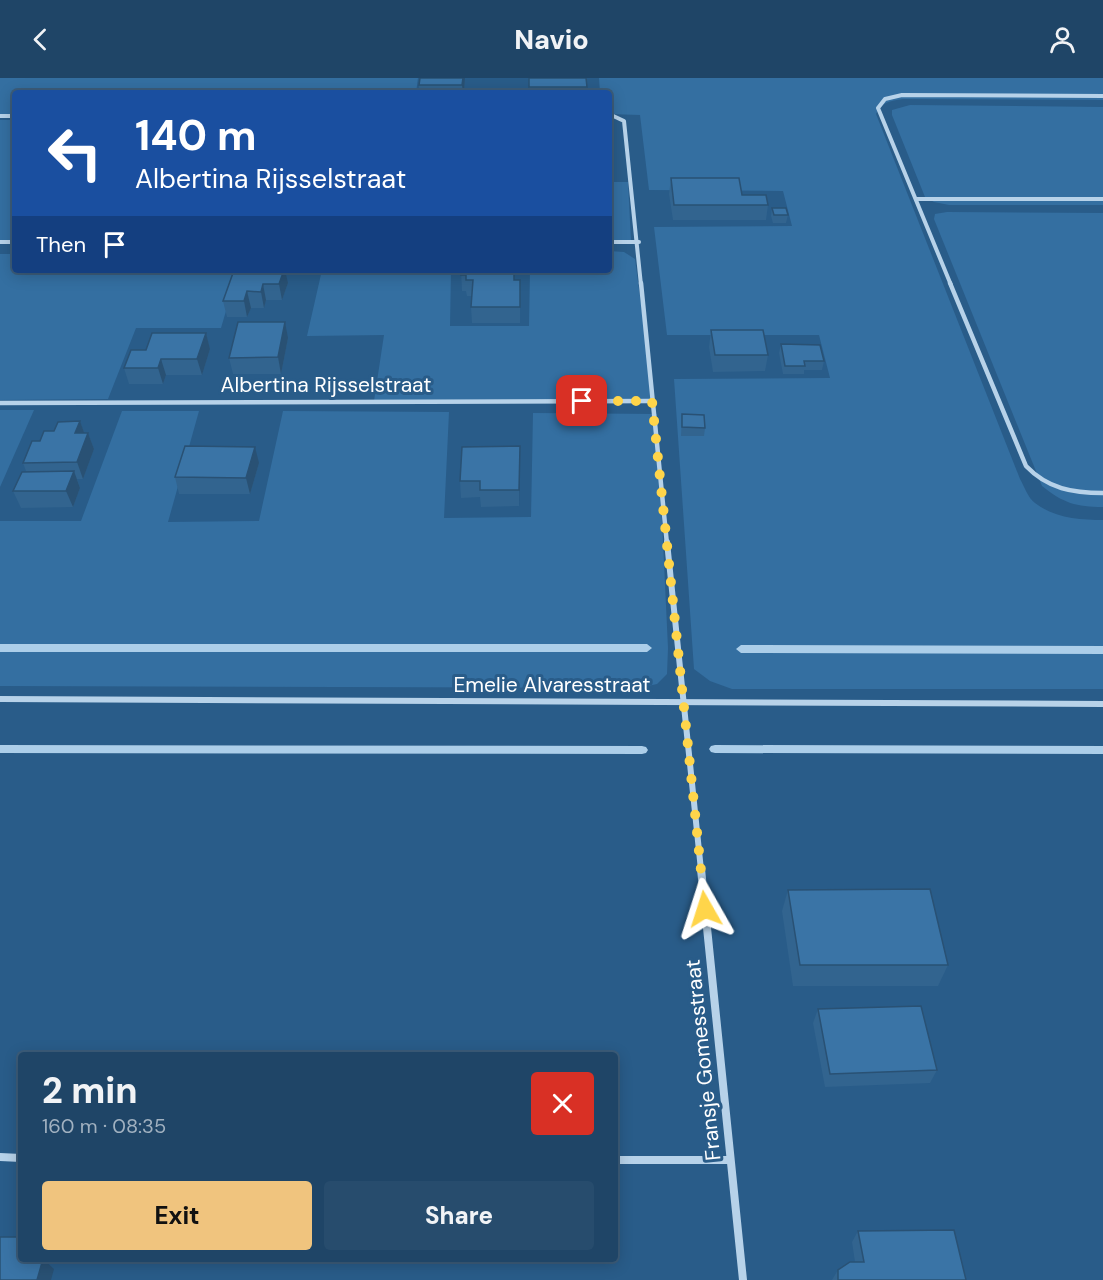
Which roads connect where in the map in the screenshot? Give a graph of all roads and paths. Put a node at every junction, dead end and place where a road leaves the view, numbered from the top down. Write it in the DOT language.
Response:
graph roads {
  1 [pos="1103,96"];
  2 [pos="612,115"];
  3 [pos="917,199"];
  4 [pos="1103,199"];
  5 [pos="612,242"];
  6 [pos="639,242"];
  7 [pos="652,401"];
  8 [pos="0,403"];
  9 [pos="1103,494"];
  10 [pos="0,699"];
  11 [pos="684,703"];
  12 [pos="1103,704"];
  13 [pos="0,1158"];
  14 [pos="18,1158"];
  15 [pos="618,1160"];
  16 [pos="729,1160"];
  17 [pos="743,1280"];
  1 -- 3 [label="street"];
  2 -- 6 [label="street, Fransje Gomesstraat"];
  3 -- 4 [label="street"];
  3 -- 9 [label="street"];
  5 -- 6 [label="street"];
  6 -- 7 [label="street, Fransje Gomesstraat"];
  7 -- 8 [label="street, Albertina Rijsselstraat"];
  7 -- 11 [label="street, Fransje Gomesstraat"];
  10 -- 11 [label="street, Emelie Alvaresstraat"];
  11 -- 12 [label="street, Emelie Alvaresstraat"];
  11 -- 16 [label="street, Fransje Gomesstraat"];
  13 -- 14 [label="street"];
  15 -- 16 [label="street"];
  16 -- 17 [label="street, Fransje Gomesstraat"];
}
